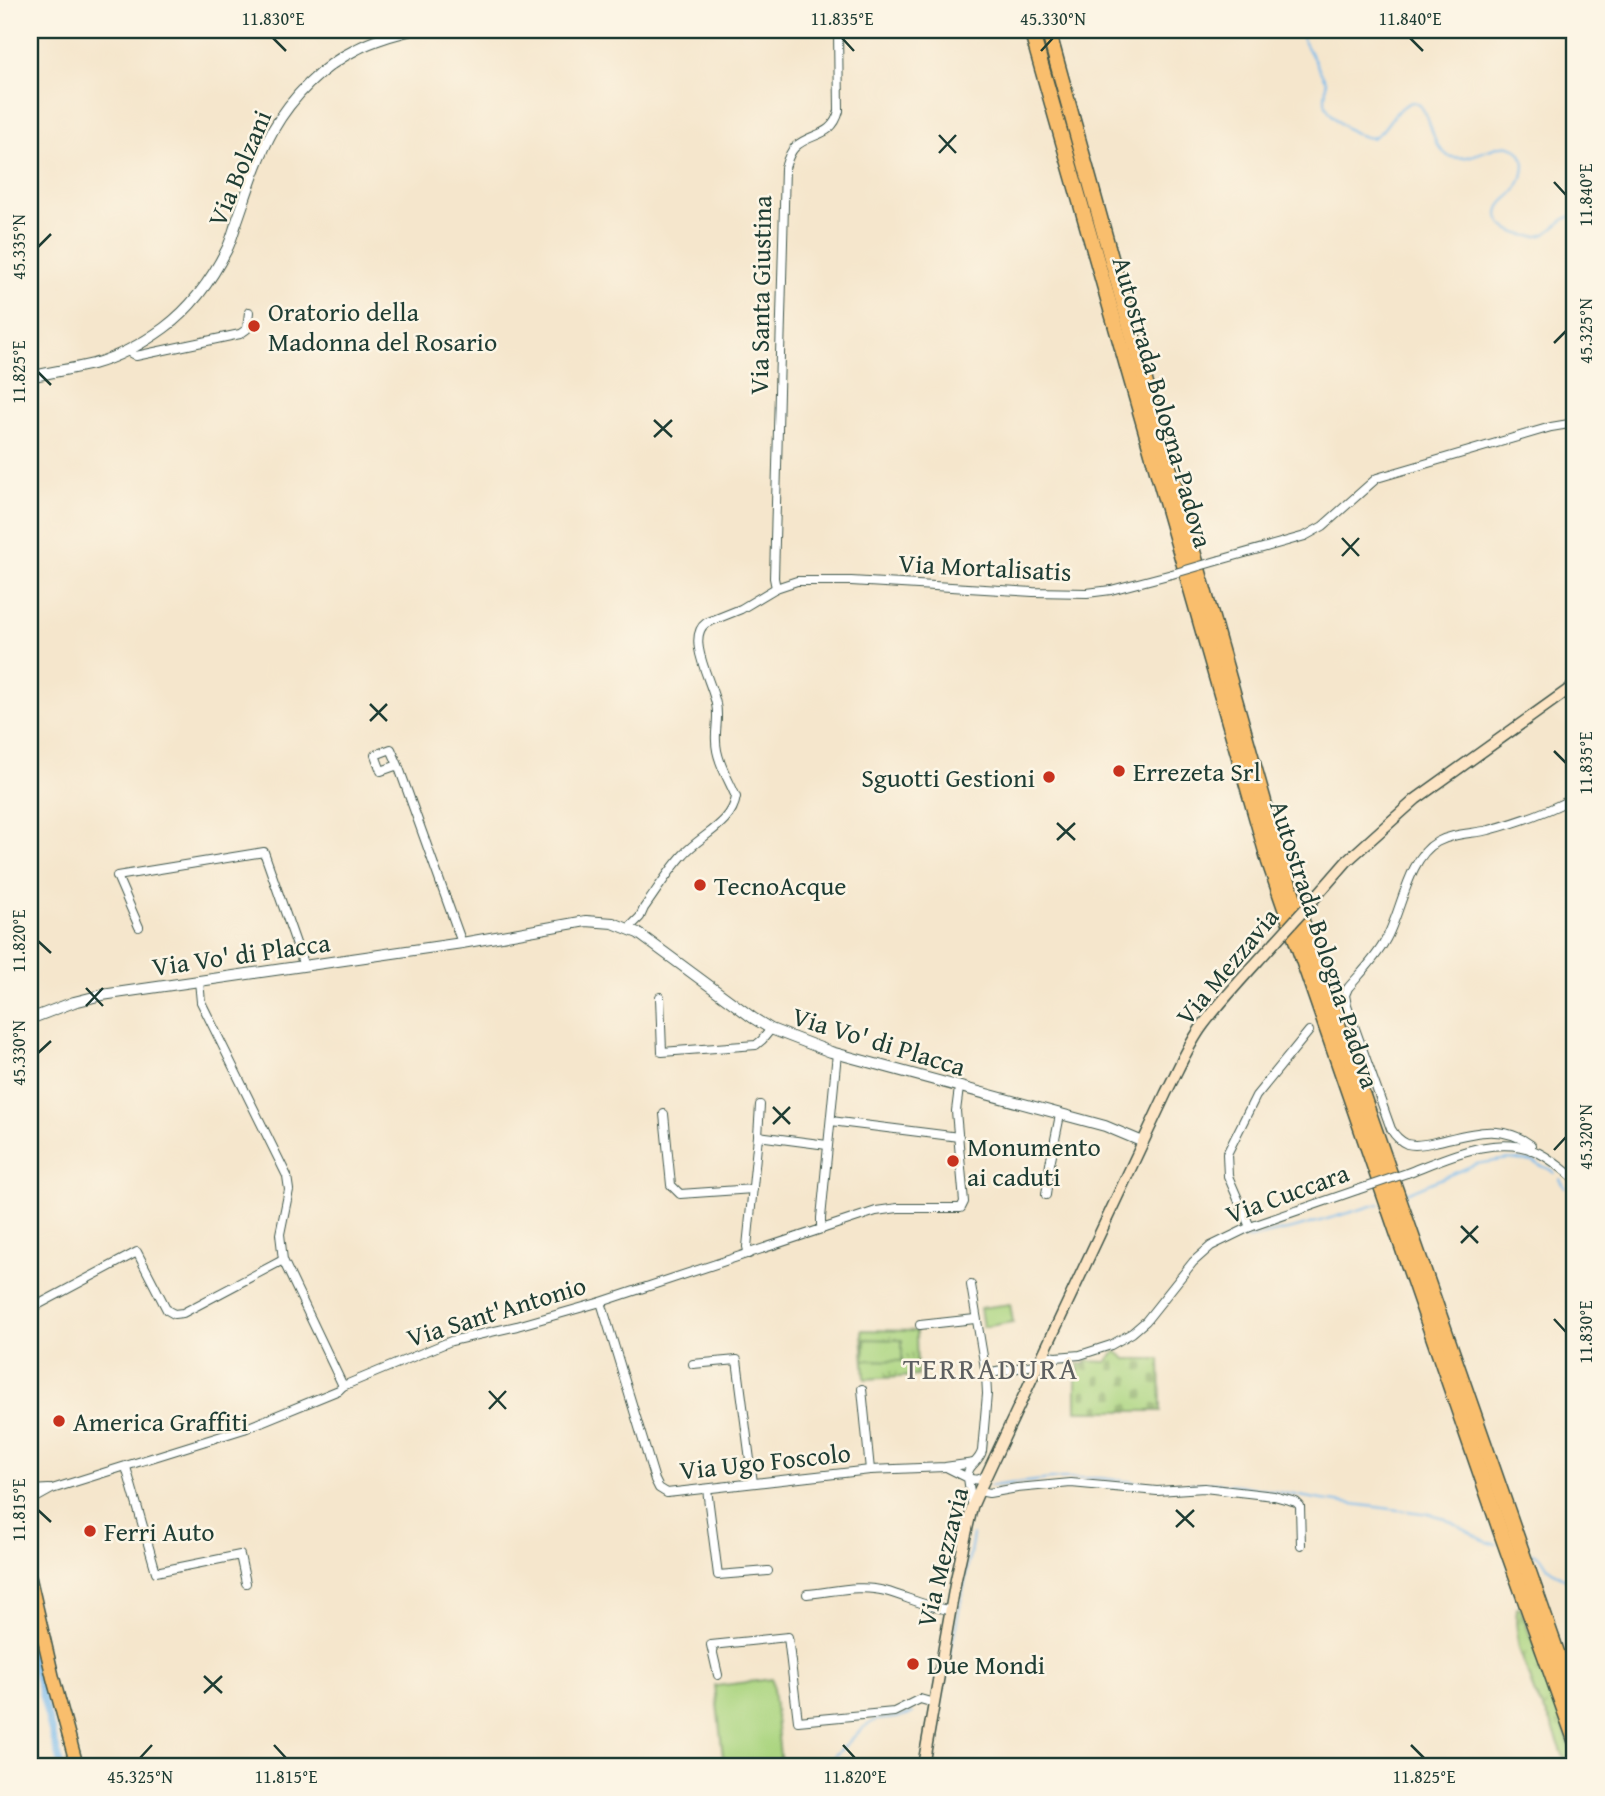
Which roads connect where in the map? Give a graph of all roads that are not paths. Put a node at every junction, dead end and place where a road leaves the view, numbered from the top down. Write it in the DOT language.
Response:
graph roads {
  1 [pos="412,30"];
  2 [pos="838,30"];
  3 [pos="1031,30"];
  4 [pos="1048,30"];
  5 [pos="249,312"];
  6 [pos="127,351"];
  7 [pos="30,377"];
  8 [pos="1575,423"];
  9 [pos="776,588"];
  10 [pos="1575,685"];
  11 [pos="398,765"];
  12 [pos="1575,797"];
  13 [pos="139,927"];
  14 [pos="633,931"];
  15 [pos="462,943"];
  16 [pos="304,966"];
  17 [pos="199,981"];
  18 [pos="660,997"];
  19 [pos="30,1019"];
  20 [pos="771,1029"];
  21 [pos="1310,1031"];
  22 [pos="837,1053"];
  23 [pos="959,1088"];
  24 [pos="760,1105"];
  25 [pos="664,1114"];
  26 [pos="1060,1115"];
  27 [pos="831,1121"];
  28 [pos="758,1136"];
  29 [pos="958,1137"];
  30 [pos="1143,1142"];
  31 [pos="827,1145"];
  32 [pos="1531,1150"];
  33 [pos="1575,1179"];
  34 [pos="753,1189"];
  35 [pos="1046,1195"];
  36 [pos="1250,1227"];
  37 [pos="824,1228"];
  38 [pos="749,1254"];
  39 [pos="283,1260"];
  40 [pos="971,1286"];
  41 [pos="601,1302"];
  42 [pos="30,1309"];
  43 [pos="975,1319"];
  44 [pos="920,1325"];
  45 [pos="1041,1360"];
  46 [pos="693,1364"];
  47 [pos="985,1374"];
  48 [pos="343,1386"];
  49 [pos="862,1389"];
  50 [pos="974,1463"];
  51 [pos="126,1467"];
  52 [pos="946,1467"];
  53 [pos="870,1470"];
  54 [pos="987,1474"];
  55 [pos="968,1478"];
  56 [pos="753,1483"];
  57 [pos="52,1489"];
  58 [pos="707,1489"];
  59 [pos="30,1490"];
  60 [pos="979,1492"];
  61 [pos="31,1501"];
  62 [pos="972,1507"];
  63 [pos="1301,1545"];
  64 [pos="768,1571"];
  65 [pos="30,1579"];
  66 [pos="246,1583"];
  67 [pos="807,1594"];
  68 [pos="949,1610"];
  69 [pos="718,1675"];
  70 [pos="934,1703"];
  71 [pos="1575,1704"];
  72 [pos="1575,1740"];
  73 [pos="30,1756"];
  74 [pos="32,1766"];
  75 [pos="77,1766"];
  76 [pos="923,1766"];
  1 -- 6 [label="street, Via Bolzani"];
  2 -- 9 [label="street, Via Santa Giustina"];
  3 -- 72 [label="highway, Autostrada Bologna-Padova"];
  4 -- 71 [label="highway, Autostrada Bologna-Padova"];
  5 -- 6 [label="street, Via Bolzani"];
  6 -- 7 [label="street, Via Bolzani"];
  8 -- 9 [label="street, Via Mortalisatis, bridge"];
  9 -- 14 [label="street, Via Mortalisatis"];
  10 -- 30 [label="main road, Via Mezzavia, bridge"];
  11 -- 15 [label="street"];
  12 -- 32 [label="street"];
  13 -- 16 [label="street"];
  14 -- 15 [label="street, Via Vo' di Placca"];
  14 -- 20 [label="street, Via Vo' di Placca"];
  15 -- 16 [label="street, Via Vo' di Placca"];
  16 -- 17 [label="street, Via Vo' di Placca"];
  17 -- 19 [label="street, Via Vo' di Placca"];
  17 -- 39 [label="street"];
  18 -- 20 [label="street"];
  20 -- 22 [label="street, Via Vo' di Placca"];
  21 -- 36 [label="street"];
  22 -- 23 [label="street, Via Vo' di Placca"];
  22 -- 27 [label="street"];
  23 -- 26 [label="street, Via Vo' di Placca"];
  23 -- 29 [label="street"];
  24 -- 28 [label="street"];
  25 -- 34 [label="street"];
  26 -- 30 [label="street, Via Vo' di Placca"];
  26 -- 35 [label="street"];
  27 -- 29 [label="street"];
  27 -- 31 [label="street"];
  28 -- 31 [label="street"];
  28 -- 34 [label="street"];
  29 -- 37 [label="street, Via Sant'Antonio"];
  30 -- 45 [label="main road, Via Mezzavia"];
  31 -- 37 [label="street"];
  32 -- 33 [label="street, Via Cuccara"];
  32 -- 36 [label="street, Via Cuccara, bridge"];
  34 -- 38 [label="street"];
  36 -- 45 [label="street, Via Cuccara"];
  37 -- 38 [label="street, Via Sant'Antonio"];
  38 -- 41 [label="street, Via Sant'Antonio"];
  39 -- 42 [label="street"];
  39 -- 48 [label="street"];
  40 -- 43 [label="street"];
  41 -- 48 [label="street, Via Sant'Antonio"];
  41 -- 58 [label="street, Via Ugo Foscolo"];
  43 -- 44 [label="street"];
  43 -- 47 [label="street"];
  45 -- 47 [label="street, Via Cuccara"];
  45 -- 54 [label="main road, Via Mezzavia"];
  46 -- 56 [label="street"];
  47 -- 50 [label="street"];
  48 -- 51 [label="street, Via Sant'Antonio"];
  49 -- 53 [label="street"];
  50 -- 52 [label="street, Via Ugo Foscolo"];
  50 -- 55 [label="street"];
  51 -- 57 [label="street, Via Sant'Antonio"];
  51 -- 66 [label="street"];
  52 -- 53 [label="street, Via Ugo Foscolo"];
  52 -- 55 [label="street"];
  53 -- 56 [label="street, Via Ugo Foscolo"];
  54 -- 55 [label="street"];
  54 -- 60 [label="main road, Via Mezzavia"];
  55 -- 62 [label="street"];
  56 -- 58 [label="street, Via Ugo Foscolo"];
  57 -- 59 [label="street, Via Sant'Antonio"];
  57 -- 61 [label="street, Via Sant'Antonio"];
  58 -- 64 [label="street"];
  60 -- 62 [label="main road, Via Mezzavia"];
  60 -- 63 [label="street"];
  62 -- 68 [label="main road, Via Mezzavia"];
  65 -- 75 [label="main road"];
  67 -- 68 [label="street"];
  68 -- 70 [label="main road, Via Mezzavia"];
  69 -- 70 [label="street"];
  70 -- 76 [label="main road, Via Mezzavia"];
  73 -- 74 [label="street"];
}
